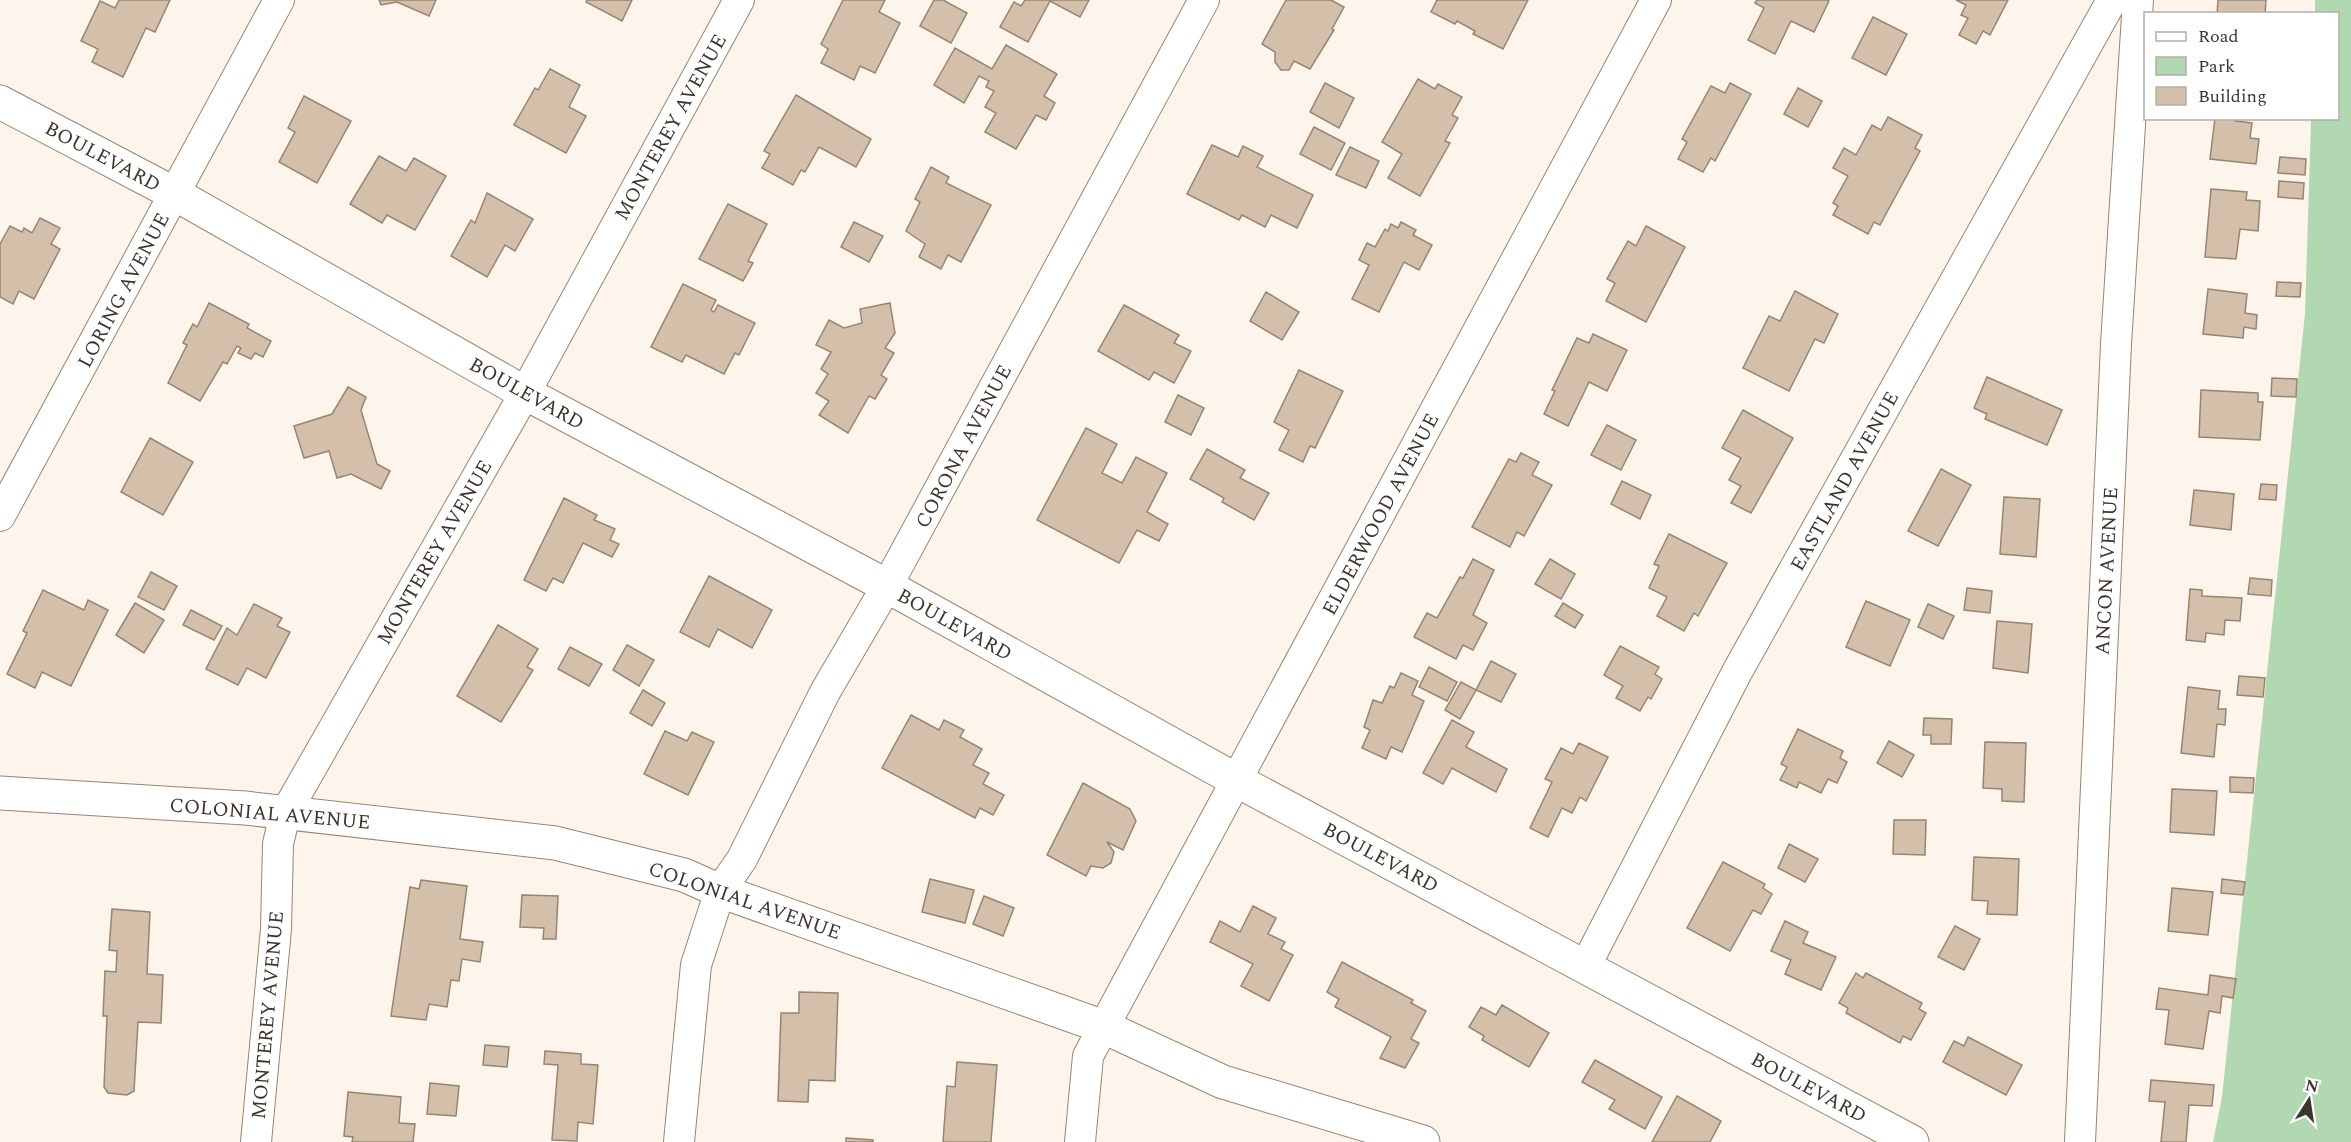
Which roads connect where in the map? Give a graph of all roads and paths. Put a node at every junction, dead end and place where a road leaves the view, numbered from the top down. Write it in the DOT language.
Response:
graph roads {
  1 [pos="279,0"];
  2 [pos="739,0"];
  3 [pos="1204,0"];
  4 [pos="1656,0"];
  5 [pos="2112,0"];
  6 [pos="2138,0"];
  7 [pos="0,102"];
  8 [pos="175,194"];
  9 [pos="525,393"];
  10 [pos="0,516"];
  11 [pos="887,586"];
  12 [pos="1236,780"];
  13 [pos="0,793"];
  14 [pos="285,814"];
  15 [pos="720,891"];
  16 [pos="1585,967"];
  17 [pos="1104,1028"];
  18 [pos="256,1142"];
  19 [pos="679,1142"];
  20 [pos="1080,1142"];
  21 [pos="1423,1142"];
  22 [pos="1912,1142"];
  23 [pos="2080,1142"];
  1 -- 8 [label="street, LORING AVENUE"];
  2 -- 9 [label="street, MONTEREY AVENUE"];
  3 -- 11 [label="street, CORONA AVENUE"];
  4 -- 12 [label="street, ELDERWOOD AVENUE"];
  5 -- 16 [label="street, EASTLAND AVENUE"];
  6 -- 23 [label="street, ANCON AVENUE"];
  7 -- 8 [label="street, BOULEVARD"];
  8 -- 9 [label="street, BOULEVARD"];
  8 -- 10 [label="street, LORING AVENUE"];
  9 -- 11 [label="street, BOULEVARD"];
  9 -- 14 [label="street, MONTEREY AVENUE"];
  11 -- 12 [label="street, BOULEVARD"];
  11 -- 15 [label="street, CORONA AVENUE"];
  12 -- 16 [label="street, BOULEVARD"];
  12 -- 17 [label="street, ELDERWOOD AVENUE"];
  13 -- 14 [label="street, COLONIAL AVENUE"];
  14 -- 15 [label="street, COLONIAL AVENUE"];
  14 -- 18 [label="street, MONTEREY AVENUE"];
  15 -- 17 [label="street, COLONIAL AVENUE"];
  15 -- 19 [label="street, CORONA AVENUE"];
  16 -- 22 [label="street, BOULEVARD"];
  17 -- 20 [label="street, ELDERWOOD AVENUE"];
  17 -- 21 [label="street, COLONIAL AVENUE"];
}
